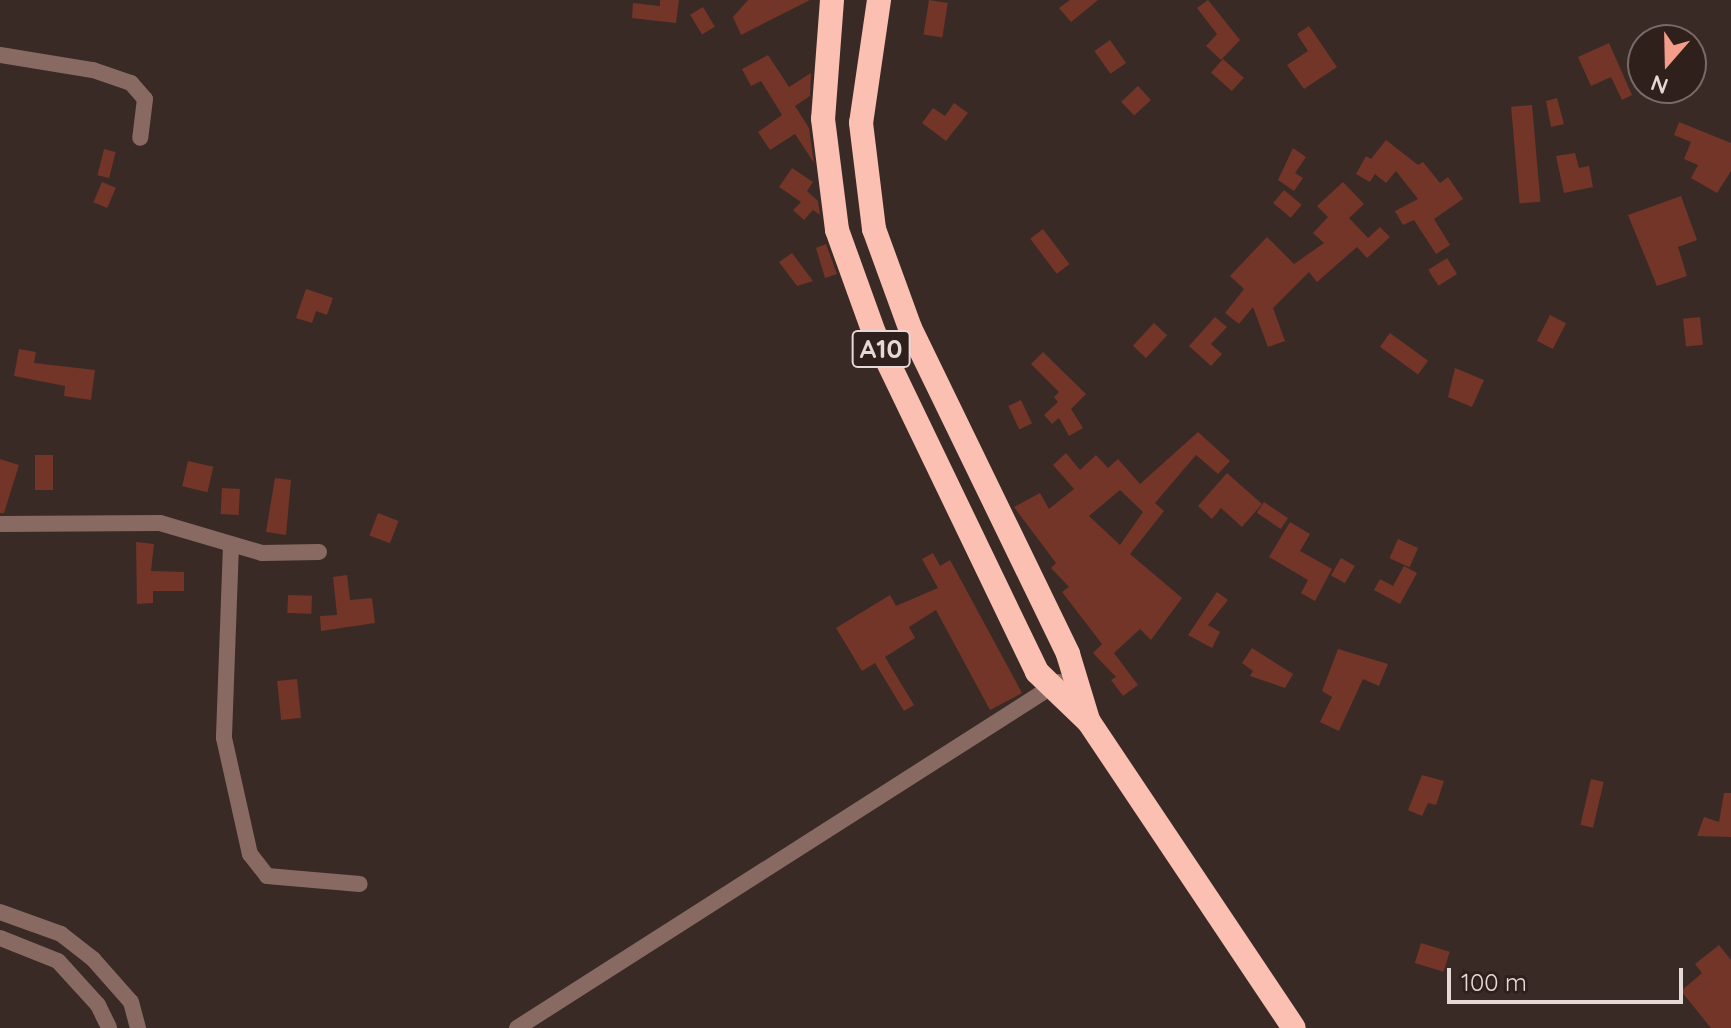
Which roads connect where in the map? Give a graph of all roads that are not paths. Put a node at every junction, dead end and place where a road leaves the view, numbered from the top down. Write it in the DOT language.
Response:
graph roads {
  1 [pos="831,5"];
  2 [pos="875,11"];
  3 [pos="0,55"];
  4 [pos="140,138"];
  5 [pos="0,524"];
  6 [pos="231,545"];
  7 [pos="319,552"];
  8 [pos="1074,672"];
  9 [pos="1052,686"];
  10 [pos="1089,722"];
  11 [pos="360,884"];
  12 [pos="0,912"];
  13 [pos="0,938"];
  14 [pos="137,1025"];
  15 [pos="109,1028"];
  16 [pos="116,1028"];
  17 [pos="517,1028"];
  18 [pos="1294,1028"];
  1 -- 2 [label="highway"];
  1 -- 9 [label="highway, A10"];
  2 -- 8 [label="highway, A10"];
  3 -- 4 [label="street"];
  5 -- 6 [label="street"];
  6 -- 7 [label="street"];
  6 -- 11 [label="street"];
  8 -- 9 [label="street"];
  8 -- 10 [label="highway, A10"];
  9 -- 10 [label="highway, A10"];
  9 -- 17 [label="street"];
  10 -- 18 [label="highway, A10"];
  12 -- 14 [label="street"];
  13 -- 15 [label="street"];
  14 -- 16 [label="street"];
}
